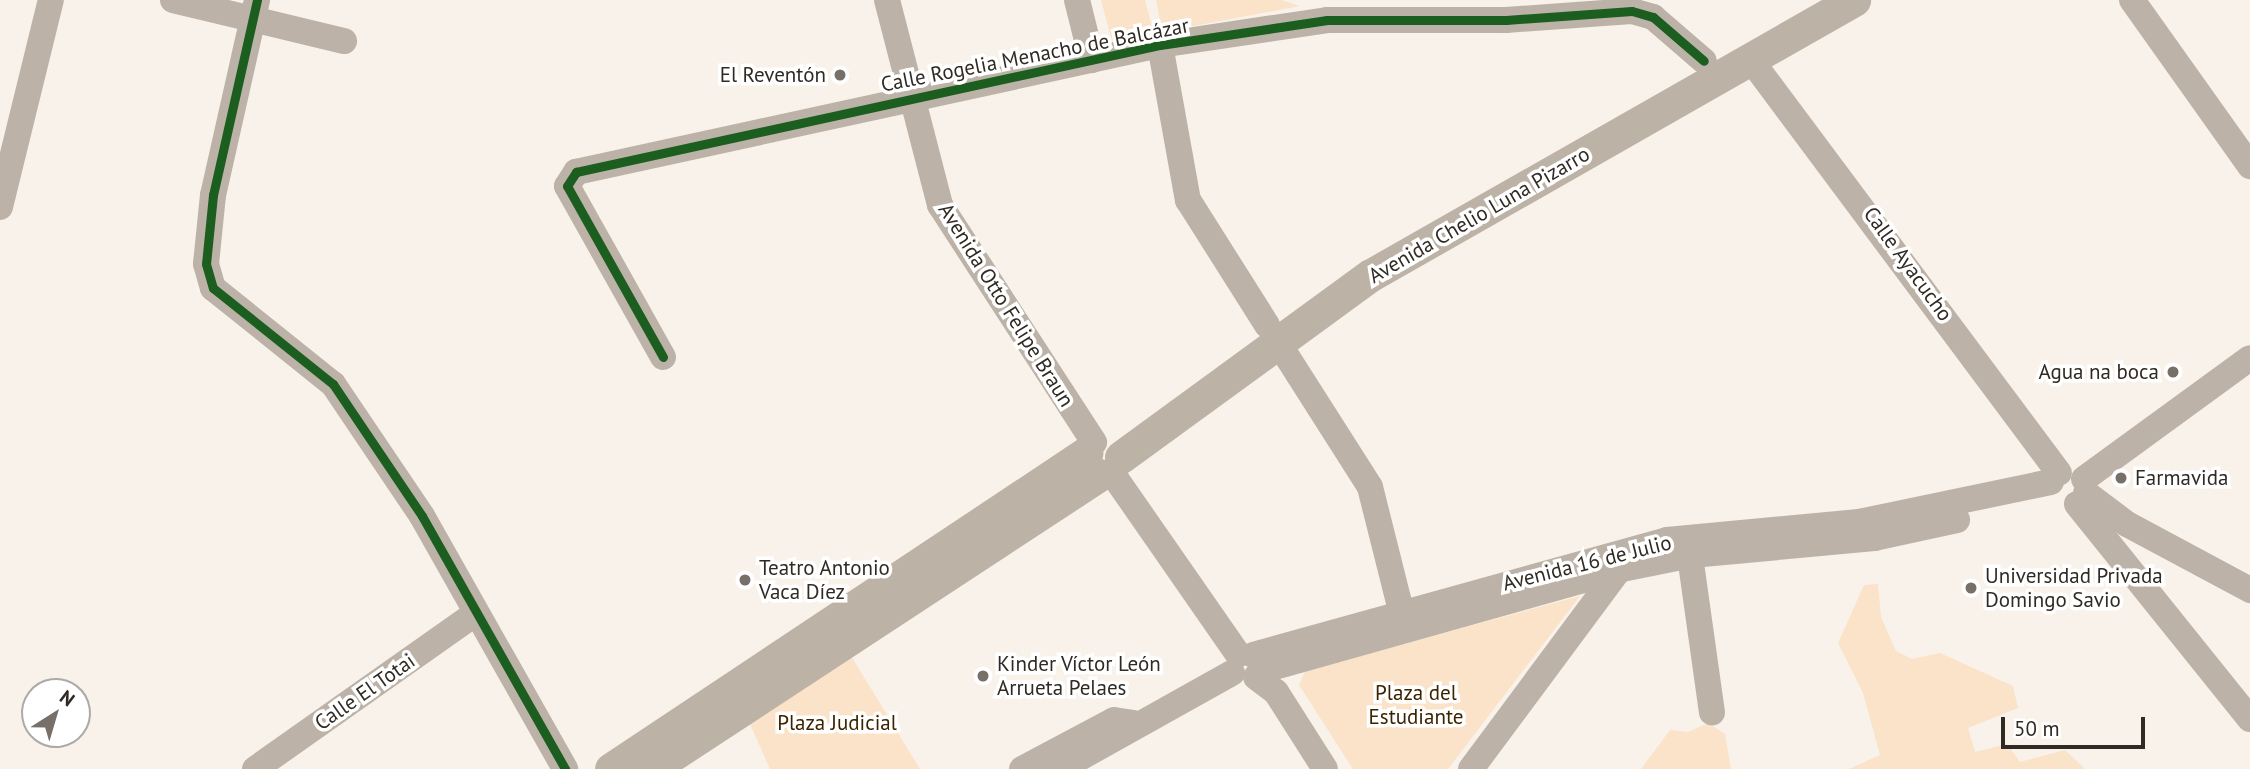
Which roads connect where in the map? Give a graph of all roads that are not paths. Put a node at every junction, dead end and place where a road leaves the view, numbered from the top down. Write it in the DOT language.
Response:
graph roads {
  1 [pos="51,0"];
  2 [pos="173,0"];
  3 [pos="887,0"];
  4 [pos="1077,0"];
  5 [pos="1811,0"];
  6 [pos="1854,0"];
  7 [pos="2132,0"];
  8 [pos="254,11"];
  9 [pos="344,41"];
  10 [pos="1160,45"];
  11 [pos="1092,60"];
  12 [pos="1751,60"];
  13 [pos="1704,61"];
  14 [pos="909,97"];
  15 [pos="2250,166"];
  16 [pos="0,207"];
  17 [pos="1273,335"];
  18 [pos="663,357"];
  19 [pos="2250,358"];
  20 [pos="1103,457"];
  21 [pos="2068,488"];
  22 [pos="1690,556"];
  23 [pos="1625,559"];
  24 [pos="2250,590"];
  25 [pos="475,614"];
  26 [pos="1402,614"];
  27 [pos="1248,666"];
  28 [pos="1712,712"];
  29 [pos="2250,719"];
  30 [pos="1134,723"];
  31 [pos="255,769"];
  32 [pos="565,769"];
  33 [pos="611,769"];
  34 [pos="650,769"];
  35 [pos="1022,769"];
  36 [pos="1060,769"];
  37 [pos="1325,769"];
  38 [pos="1471,769"];
  1 -- 16 [label="street"];
  2 -- 8 [label="street"];
  3 -- 14 [label="street, Avenida Otto Felipe Braun"];
  4 -- 11 [label="street"];
  5 -- 13 [label="main road, Avenida Chelio Luna Pizarro"];
  6 -- 12 [label="main road, Avenida Chelio Luna Pizarro"];
  7 -- 15 [label="street"];
  8 -- 9 [label="street"];
  8 -- 25 [label="street"];
  10 -- 11 [label="street, Calle Rogelia Menacho de Balcázar"];
  10 -- 13 [label="street, Calle Rogelia Menacho de Balcázar"];
  10 -- 17 [label="street"];
  11 -- 14 [label="street, Calle Rogelia Menacho de Balcázar"];
  12 -- 17 [label="main road, Avenida Chelio Luna Pizarro"];
  12 -- 21 [label="street, Calle Ayacucho"];
  13 -- 17 [label="main road, Avenida Chelio Luna Pizarro"];
  14 -- 18 [label="street, Calle Rogelia Menacho de Balcázar"];
  14 -- 20 [label="street, Avenida Otto Felipe Braun"];
  17 -- 20 [label="main road, Avenida Chelio Luna Pizarro"];
  17 -- 26 [label="street"];
  19 -- 21 [label="street, Avenida 16 de Julio"];
  20 -- 27 [label="street, Avenida Otto Felipe Braun"];
  20 -- 33 [label="main road, Avenida Chelio Luna Pizarro"];
  20 -- 34 [label="main road, Avenida Chelio Luna Pizarro"];
  21 -- 22 [label="street, Avenida 16 de Julio"];
  21 -- 23 [label="street, Avenida 16 de Julio"];
  21 -- 24 [label="street"];
  21 -- 29 [label="street, Calle Ayacucho"];
  22 -- 23 [label="street, Avenida 16 de Julio"];
  22 -- 28 [label="street"];
  23 -- 26 [label="street, Avenida 16 de Julio"];
  23 -- 27 [label="street, Avenida 16 de Julio"];
  23 -- 38 [label="street"];
  25 -- 31 [label="street, Calle El Totai"];
  25 -- 32 [label="street"];
  26 -- 27 [label="street, Avenida 16 de Julio"];
  27 -- 30 [label="street, Avenida 16 de Julio"];
  27 -- 37 [label="street, Avenida Otto Felipe Braun"];
  30 -- 35 [label="street, Avenida 16 de Julio"];
  30 -- 36 [label="street, Avenida 16 de Julio"];
}
